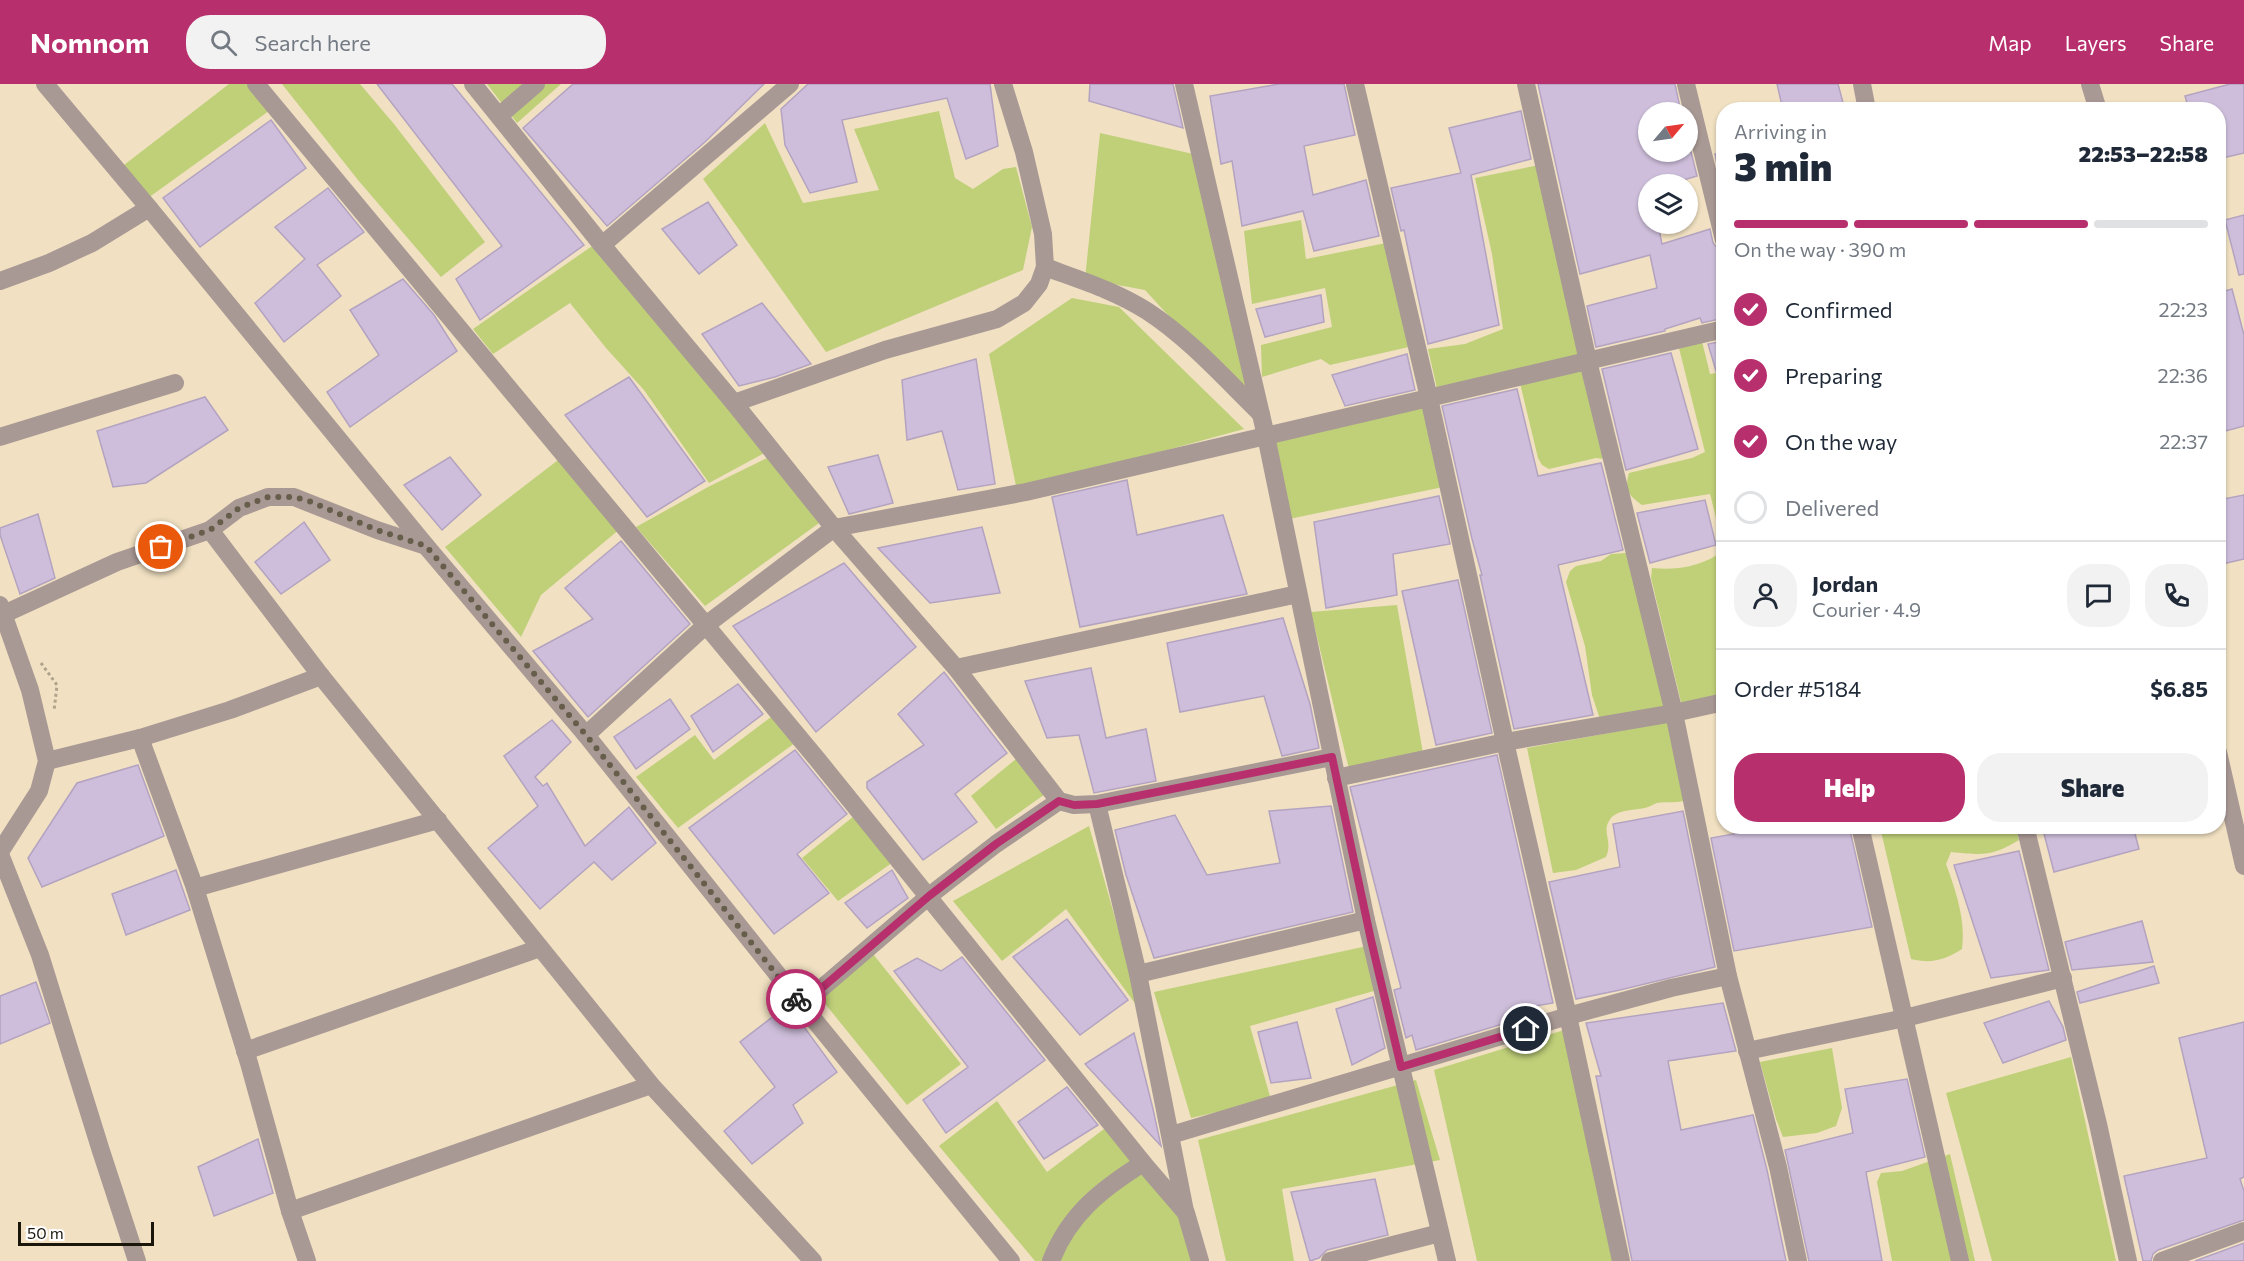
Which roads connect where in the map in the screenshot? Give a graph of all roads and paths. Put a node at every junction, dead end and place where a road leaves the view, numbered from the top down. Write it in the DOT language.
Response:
graph roads {
  1 [pos="45,84"];
  2 [pos="256,84"];
  3 [pos="473,84"];
  4 [pos="536,84"];
  5 [pos="790,84"];
  6 [pos="1003,84"];
  7 [pos="1184,84"];
  8 [pos="1355,84"];
  9 [pos="1526,84"];
  10 [pos="1686,84"];
  11 [pos="1862,84"];
  12 [pos="2090,84"];
  13 [pos="1865,102"];
  14 [pos="2096,102"];
  15 [pos="499,116"];
  16 [pos="1716,207"];
  17 [pos="149,208"];
  18 [pos="602,245"];
  19 [pos="1045,267"];
  20 [pos="0,281"];
  21 [pos="1716,331"];
  22 [pos="1588,361"];
  23 [pos="175,383"];
  24 [pos="1429,398"];
  25 [pos="734,403"];
  26 [pos="1261,414"];
  27 [pos="0,436"];
  28 [pos="1266,436"];
  29 [pos="834,528"];
  30 [pos="210,530"];
  31 [pos="426,546"];
  32 [pos="1298,594"];
  33 [pos="2,609"];
  34 [pos="706,625"];
  35 [pos="956,668"];
  36 [pos="321,676"];
  37 [pos="1716,704"];
  38 [pos="1674,713"];
  39 [pos="586,735"];
  40 [pos="140,738"];
  41 [pos="1504,742"];
  42 [pos="1332,757"];
  43 [pos="47,761"];
  44 [pos="1336,778"];
  45 [pos="2226,787"];
  46 [pos="1059,801"];
  47 [pos="1097,804"];
  48 [pos="438,820"];
  49 [pos="1862,834"];
  50 [pos="2027,834"];
  51 [pos="0,853"];
  52 [pos="2244,866"];
  53 [pos="195,888"];
  54 [pos="929,896"];
  55 [pos="1366,920"];
  56 [pos="540,948"];
  57 [pos="1138,974"];
  58 [pos="1728,976"];
  59 [pos="2062,978"];
  60 [pos="802,1005"];
  61 [pos="1568,1016"];
  62 [pos="1905,1018"];
  63 [pos="245,1051"];
  64 [pos="1747,1051"];
  65 [pos="1401,1067"];
  66 [pos="651,1085"];
  67 [pos="1171,1135"];
  68 [pos="1143,1163"];
  69 [pos="290,1211"];
  70 [pos="1186,1213"];
  71 [pos="2244,1231"];
  72 [pos="1440,1233"];
  73 [pos="137,1261"];
  74 [pos="307,1261"];
  75 [pos="813,1261"];
  76 [pos="1011,1261"];
  77 [pos="1051,1261"];
  78 [pos="1200,1261"];
  79 [pos="1330,1261"];
  80 [pos="1447,1261"];
  81 [pos="1621,1261"];
  82 [pos="1798,1261"];
  83 [pos="1960,1261"];
  84 [pos="2128,1261"];
  85 [pos="2162,1261"];
  1 -- 17 [label="street"];
  2 -- 34 [label="street"];
  3 -- 15 [label="street"];
  4 -- 15 [label="street"];
  5 -- 18 [label="street"];
  6 -- 19 [label="street"];
  7 -- 26 [label="street"];
  8 -- 24 [label="street"];
  9 -- 22 [label="street"];
  10 -- 16 [label="street"];
  11 -- 13 [label="street"];
  12 -- 14 [label="street"];
  15 -- 18 [label="street"];
  17 -- 20 [label="street"];
  17 -- 31 [label="street"];
  18 -- 25 [label="street"];
  19 -- 25 [label="street"];
  19 -- 26 [label="street"];
  21 -- 22 [label="street"];
  22 -- 24 [label="street"];
  22 -- 38 [label="street"];
  23 -- 27 [label="street"];
  24 -- 28 [label="street"];
  24 -- 41 [label="street"];
  25 -- 29 [label="street"];
  26 -- 28 [label="street"];
  28 -- 29 [label="street"];
  28 -- 32 [label="street"];
  29 -- 34 [label="street"];
  29 -- 35 [label="street"];
  30 -- 31 [label="street"];
  30 -- 33 [label="street"];
  30 -- 36 [label="street"];
  31 -- 39 [label="street"];
  32 -- 35 [label="street"];
  32 -- 42 [label="street"];
  33 -- 43 [label="street"];
  34 -- 39 [label="street"];
  34 -- 54 [label="street"];
  35 -- 46 [label="street"];
  36 -- 40 [label="street"];
  36 -- 48 [label="street"];
  37 -- 38 [label="street"];
  38 -- 41 [label="street"];
  38 -- 58 [label="street"];
  39 -- 60 [label="street"];
  40 -- 43 [label="street"];
  40 -- 53 [label="street"];
  41 -- 44 [label="street"];
  41 -- 61 [label="street"];
  42 -- 44 [label="street"];
  42 -- 47 [label="street"];
  43 -- 51 [label="street"];
  44 -- 55 [label="street"];
  45 -- 52 [label="street"];
  46 -- 47 [label="street"];
  46 -- 54 [label="street"];
  47 -- 57 [label="street"];
  48 -- 53 [label="street"];
  48 -- 56 [label="street"];
  49 -- 62 [label="street"];
  50 -- 59 [label="street"];
  51 -- 73 [label="street"];
  53 -- 63 [label="street"];
  54 -- 60 [label="street"];
  54 -- 68 [label="street"];
  55 -- 57 [label="street"];
  55 -- 65 [label="street"];
  56 -- 63 [label="street"];
  56 -- 66 [label="street"];
  57 -- 67 [label="street"];
  58 -- 61 [label="street"];
  58 -- 64 [label="street"];
  59 -- 62 [label="street"];
  59 -- 84 [label="street"];
  60 -- 76 [label="street"];
  61 -- 65 [label="street"];
  61 -- 81 [label="street"];
  62 -- 64 [label="street"];
  62 -- 83 [label="street"];
  63 -- 69 [label="street"];
  64 -- 82 [label="street"];
  65 -- 67 [label="street"];
  65 -- 72 [label="street"];
  66 -- 69 [label="street"];
  66 -- 75 [label="street"];
  67 -- 70 [label="street"];
  68 -- 70 [label="street"];
  68 -- 77 [label="street"];
  69 -- 74 [label="street"];
  70 -- 78 [label="street"];
  71 -- 85 [label="street"];
  72 -- 79 [label="street"];
  72 -- 80 [label="street"];
}
